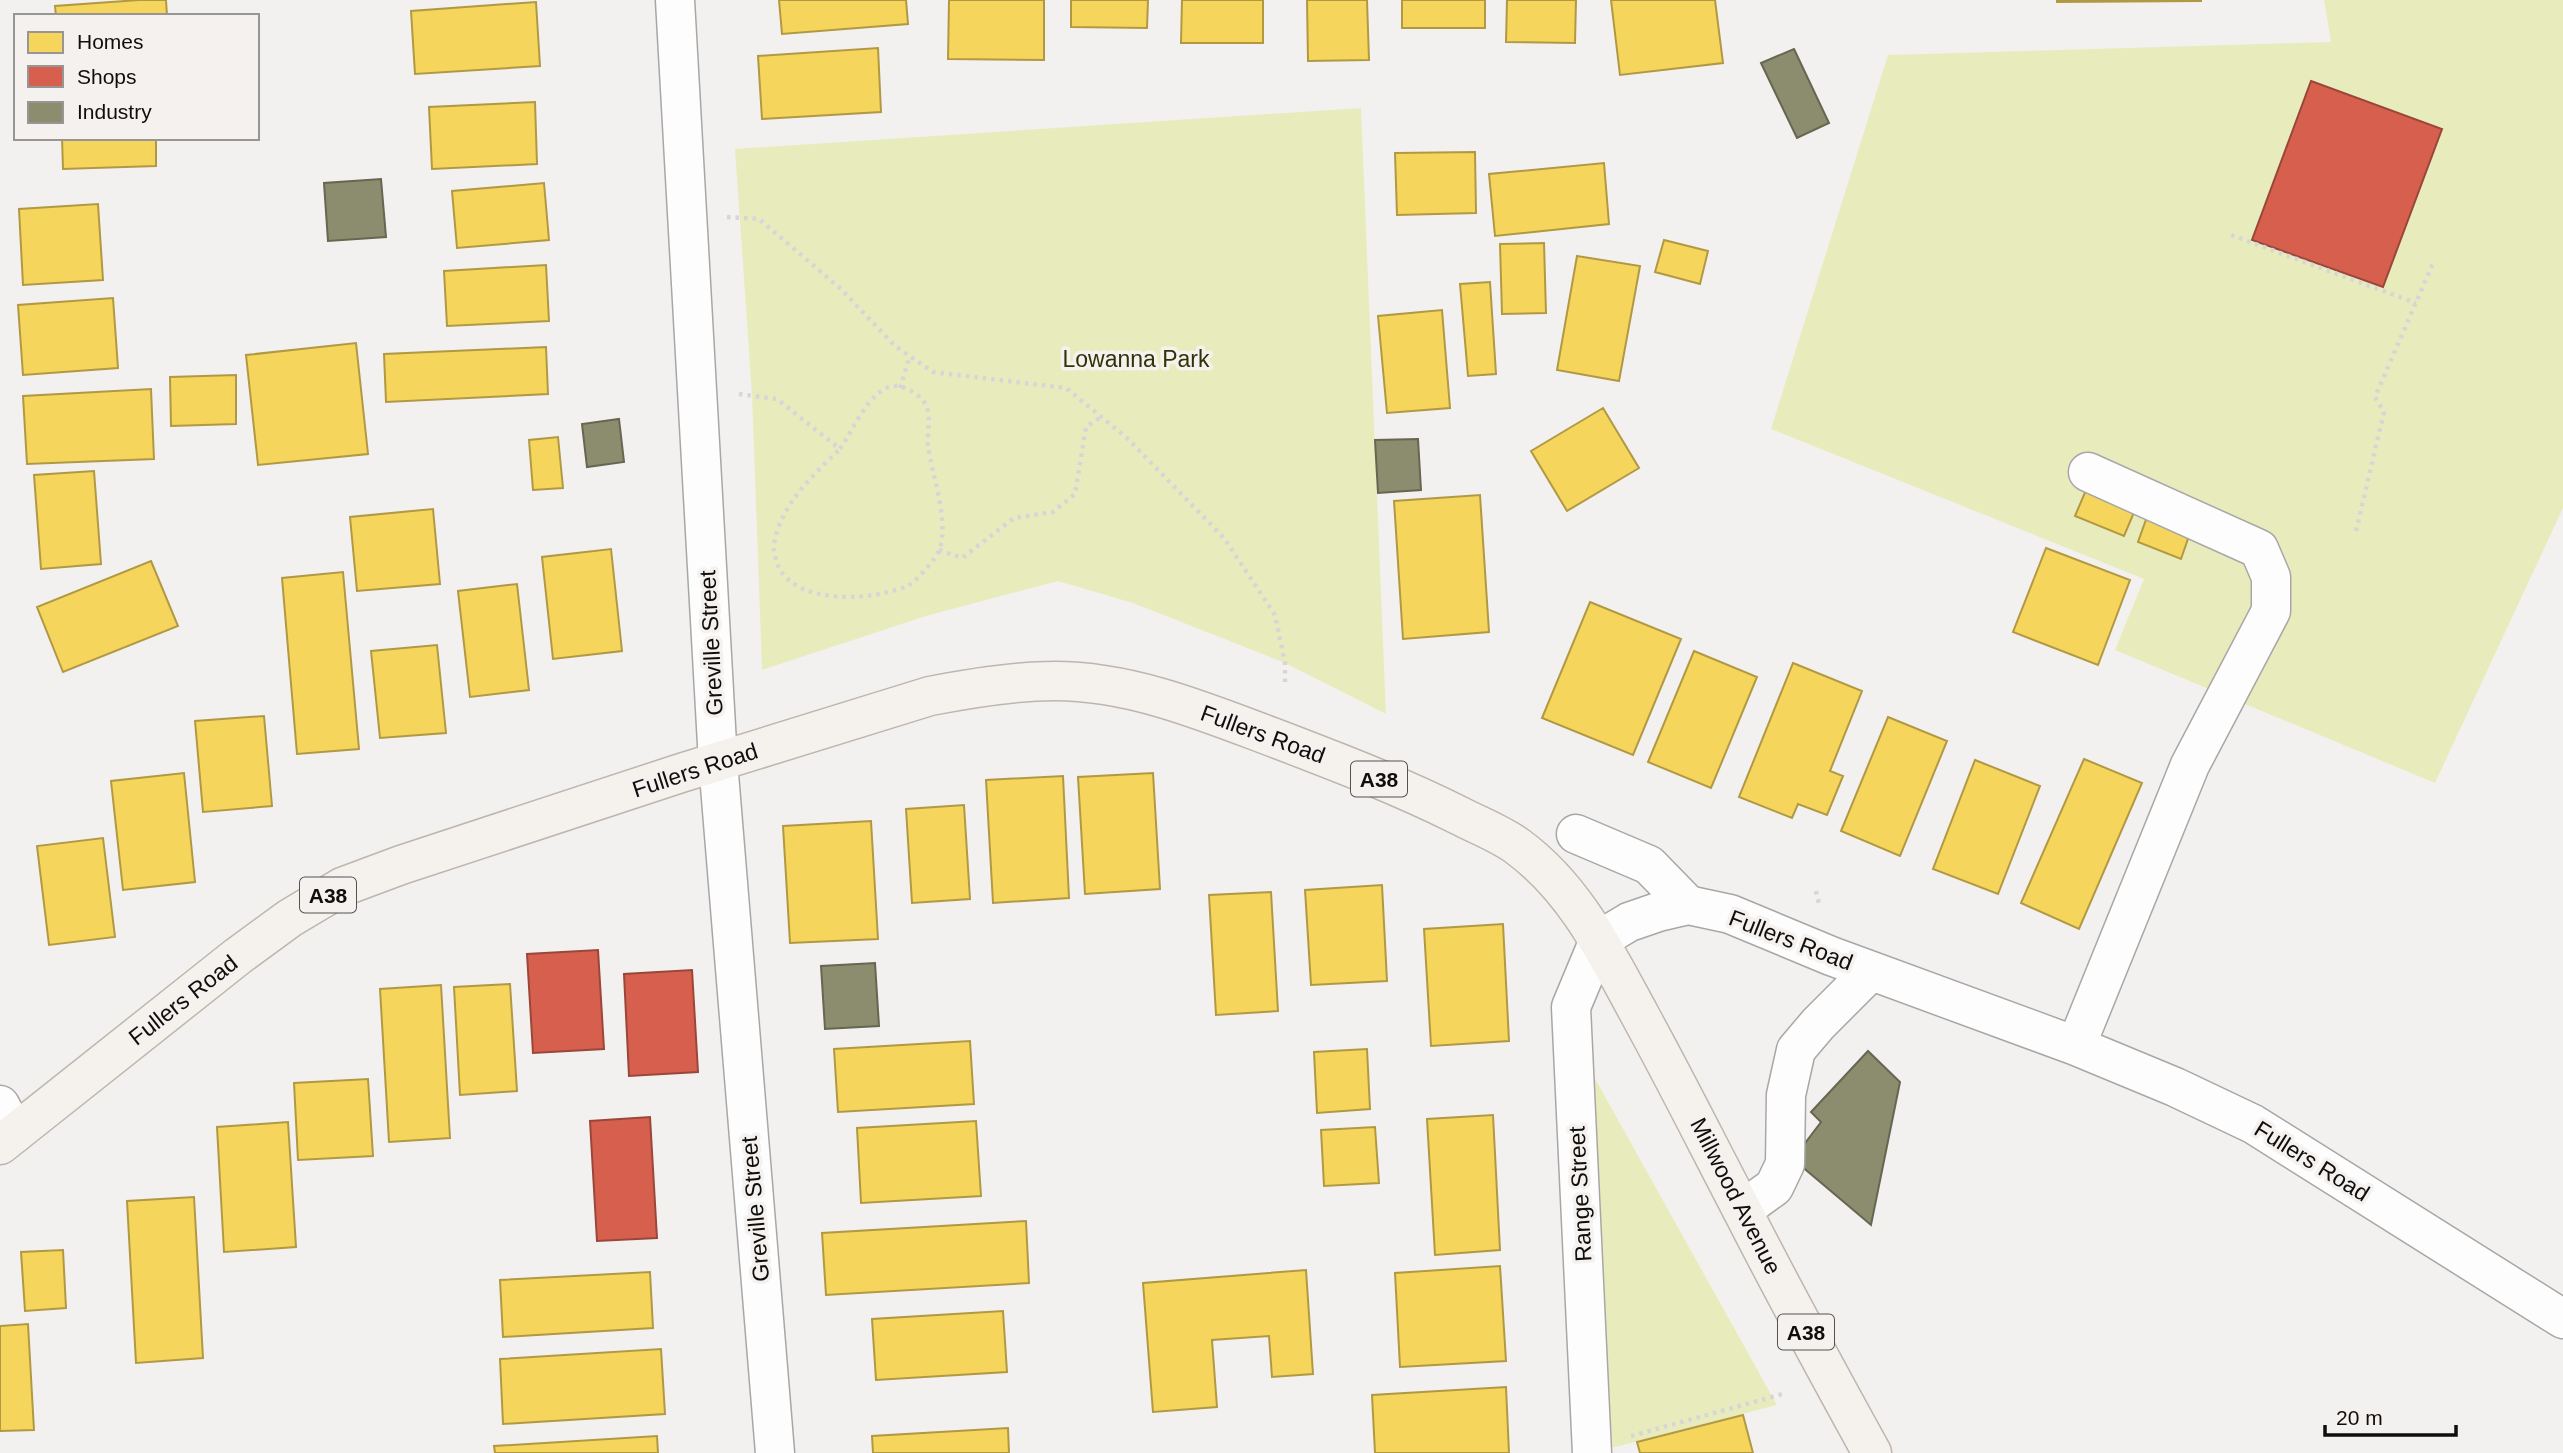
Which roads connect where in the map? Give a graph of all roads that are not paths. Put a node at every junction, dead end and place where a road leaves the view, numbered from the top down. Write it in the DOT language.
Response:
graph roads {
  1 [pos="675,0"];
  2 [pos="2088,472"];
  3 [pos="718,762"];
  4 [pos="1576,834"];
  5 [pos="1688,905"];
  6 [pos="1599,940"];
  7 [pos="1871,971"];
  8 [pos="2076,1046"];
  9 [pos="5,1128"];
  10 [pos="1742,1210"];
  11 [pos="2563,1319"];
  12 [pos="1592,1450"];
  13 [pos="775,1453"];
  14 [pos="1872,1453"];
  1 -- 3 [label="street, Greville Street"];
  2 -- 8 [label="street"];
  3 -- 6 [label="main road, Fullers Road / A38"];
  3 -- 9 [label="main road, Fullers Road / A38"];
  3 -- 13 [label="street, Greville Street"];
  4 -- 5 [label="street"];
  5 -- 6 [label="street, Fullers Road"];
  5 -- 7 [label="street, Fullers Road"];
  6 -- 10 [label="main road, Millwood Avenue / A38"];
  6 -- 12 [label="street, Range Street"];
  7 -- 8 [label="street, Fullers Road"];
  7 -- 10 [label="street"];
  8 -- 11 [label="street, Fullers Road"];
  10 -- 14 [label="main road, Millwood Avenue / A38"];
}
